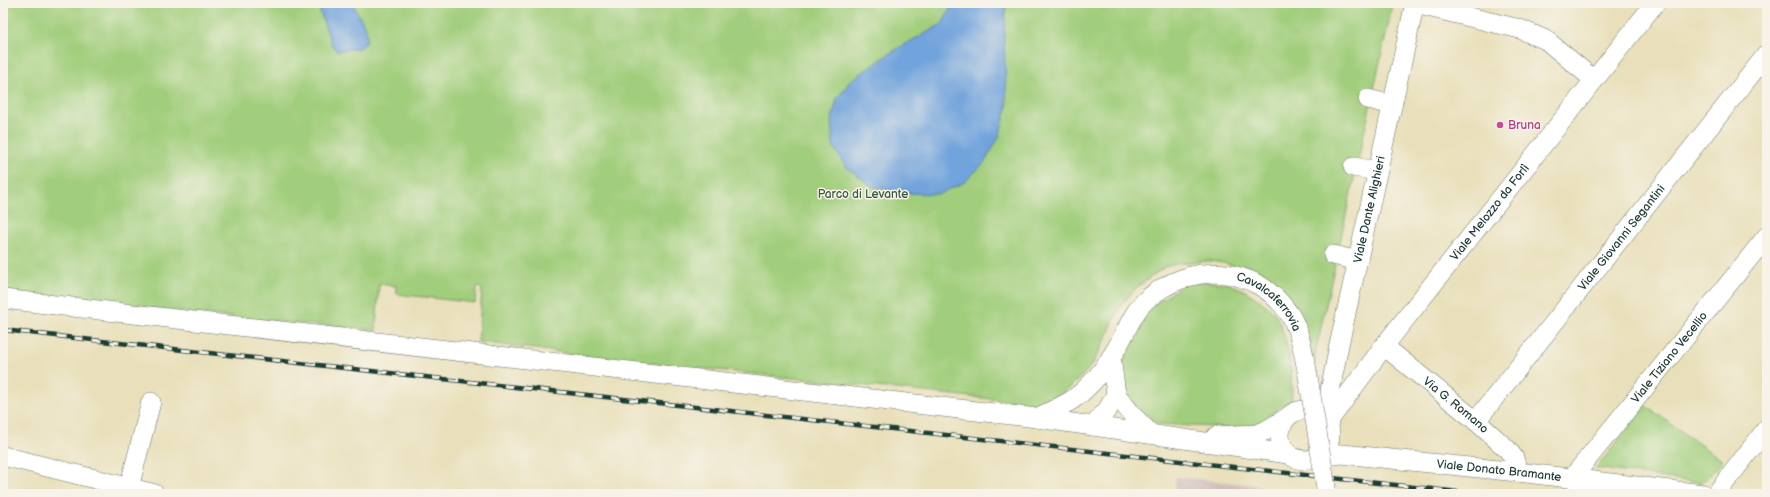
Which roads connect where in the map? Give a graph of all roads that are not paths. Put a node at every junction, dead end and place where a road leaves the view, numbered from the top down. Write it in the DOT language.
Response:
graph roads {
  1 [pos="1415,4"];
  2 [pos="1651,4"];
  3 [pos="1767,54"];
  4 [pos="1593,79"];
  5 [pos="1368,99"];
  6 [pos="1392,105"];
  7 [pos="1353,167"];
  8 [pos="1378,171"];
  9 [pos="1767,236"];
  10 [pos="1333,255"];
  11 [pos="1358,261"];
  12 [pos="3,299"];
  13 [pos="1384,346"];
  14 [pos="1110,357"];
  15 [pos="1084,391"];
  16 [pos="1116,394"];
  17 [pos="151,402"];
  18 [pos="1037,418"];
  19 [pos="1285,419"];
  20 [pos="1476,421"];
  21 [pos="1093,426"];
  22 [pos="1326,426"];
  23 [pos="1767,428"];
  24 [pos="1151,434"];
  25 [pos="1189,439"];
  26 [pos="1288,454"];
  27 [pos="1342,454"];
  28 [pos="3,456"];
  29 [pos="1317,457"];
  30 [pos="1518,472"];
  31 [pos="1572,478"];
  32 [pos="129,488"];
  33 [pos="155,494"];
  34 [pos="1327,494"];
  35 [pos="1703,494"];
  36 [pos="1716,494"];
  1 -- 4 [label="street"];
  1 -- 6 [label="street, Viale Dante Alighieri"];
  2 -- 4 [label="street, Viale Melozzo da Forlì"];
  3 -- 20 [label="street, Viale Giovanni Segantini"];
  4 -- 13 [label="street, Viale Melozzo da Forlì"];
  5 -- 6 [label="street"];
  6 -- 8 [label="street, Viale Dante Alighieri"];
  7 -- 8 [label="street"];
  8 -- 11 [label="street, Viale Dante Alighieri"];
  9 -- 31 [label="street, Viale Tiziano Vecellio"];
  10 -- 11 [label="street"];
  11 -- 22 [label="street, Viale Dante Alighieri"];
  12 -- 18 [label="street"];
  13 -- 20 [label="street, Via G. Romano"];
  13 -- 22 [label="street, Viale Melozzo da Forlì"];
  14 -- 15 [label="street, Cavalcaferrovia"];
  14 -- 16 [label="street"];
  14 -- 34 [label="street, Cavalcaferrovia, bridge"];
  15 -- 18 [label="street, Cavalcaferrovia"];
  15 -- 21 [label="street"];
  16 -- 21 [label="street"];
  16 -- 24 [label="street"];
  17 -- 32 [label="street"];
  18 -- 21 [label="street"];
  19 -- 22 [label="street"];
  19 -- 25 [label="street"];
  19 -- 26 [label="street"];
  20 -- 30 [label="street, Via G. Romano"];
  21 -- 24 [label="street"];
  22 -- 27 [label="street"];
  22 -- 29 [label="street"];
  23 -- 36 [label="street"];
  24 -- 25 [label="street"];
  25 -- 26 [label="street"];
  26 -- 29 [label="street"];
  27 -- 29 [label="street, Viale Donato Bramante"];
  27 -- 30 [label="street, Viale Donato Bramante"];
  28 -- 32 [label="street"];
  30 -- 31 [label="street, Viale Donato Bramante"];
  31 -- 35 [label="street, Viale Donato Bramante"];
  32 -- 33 [label="street"];
}
